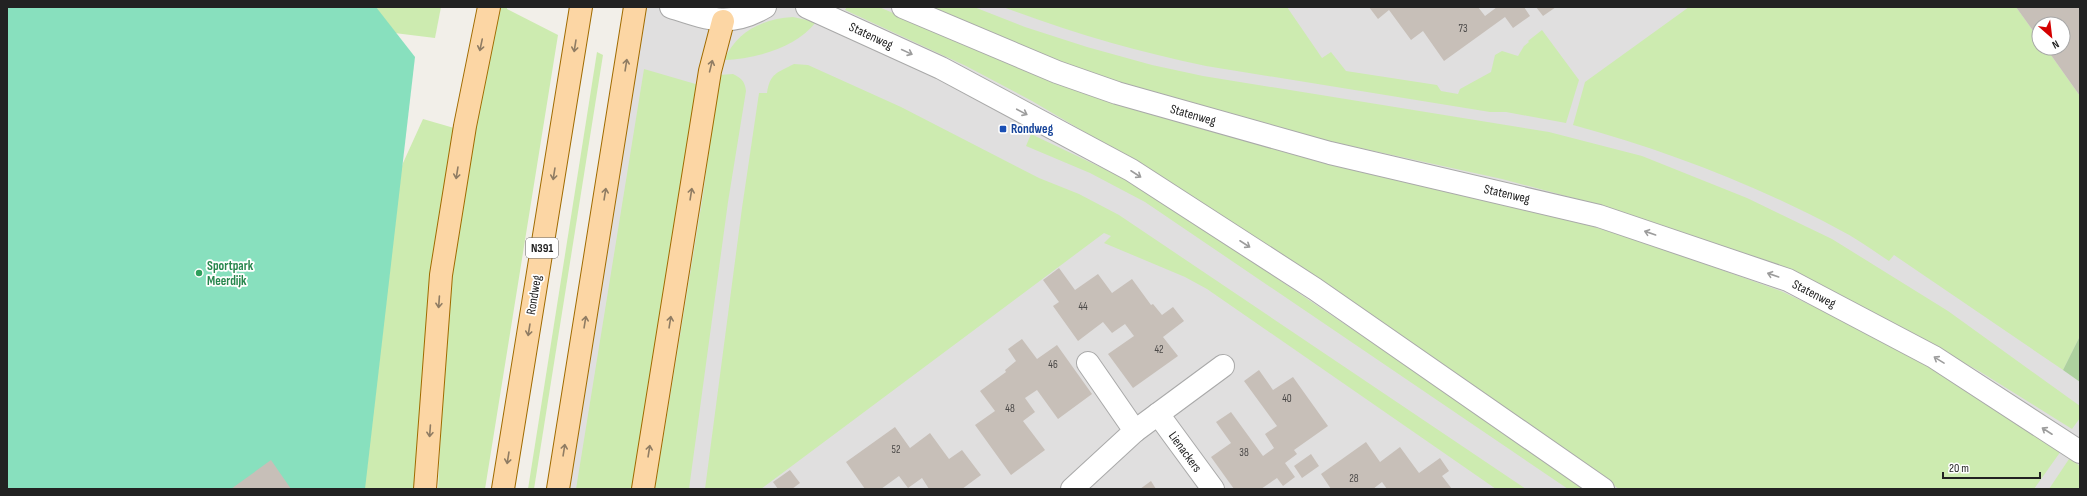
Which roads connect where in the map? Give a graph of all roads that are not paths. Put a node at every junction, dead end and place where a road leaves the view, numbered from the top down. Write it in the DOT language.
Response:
graph roads {
  1 [pos="489,7"];
  2 [pos="581,7"];
  3 [pos="635,7"];
  4 [pos="672,7"];
  5 [pos="765,7"];
  6 [pos="808,7"];
  7 [pos="903,7"];
  8 [pos="723,21"];
  9 [pos="1088,364"];
  10 [pos="1223,366"];
  11 [pos="1158,414"];
  12 [pos="1135,431"];
  13 [pos="2080,452"];
  14 [pos="425,489"];
  15 [pos="503,489"];
  16 [pos="558,489"];
  17 [pos="643,489"];
  18 [pos="1072,489"];
  19 [pos="1213,489"];
  20 [pos="1603,489"];
  1 -- 14 [label="main road, one-way"];
  2 -- 15 [label="main road, Rondweg / N391, one-way"];
  16 -- 3 [label="main road, one-way"];
  4 -- 8 [label="street"];
  5 -- 8 [label="street"];
  6 -- 20 [label="street, Statenweg, one-way"];
  13 -- 7 [label="street, Statenweg, one-way"];
  17 -- 8 [label="main road, one-way"];
  9 -- 12 [label="street"];
  10 -- 11 [label="street"];
  11 -- 12 [label="street"];
  11 -- 19 [label="street, Lienackers"];
  12 -- 18 [label="street"];
}
